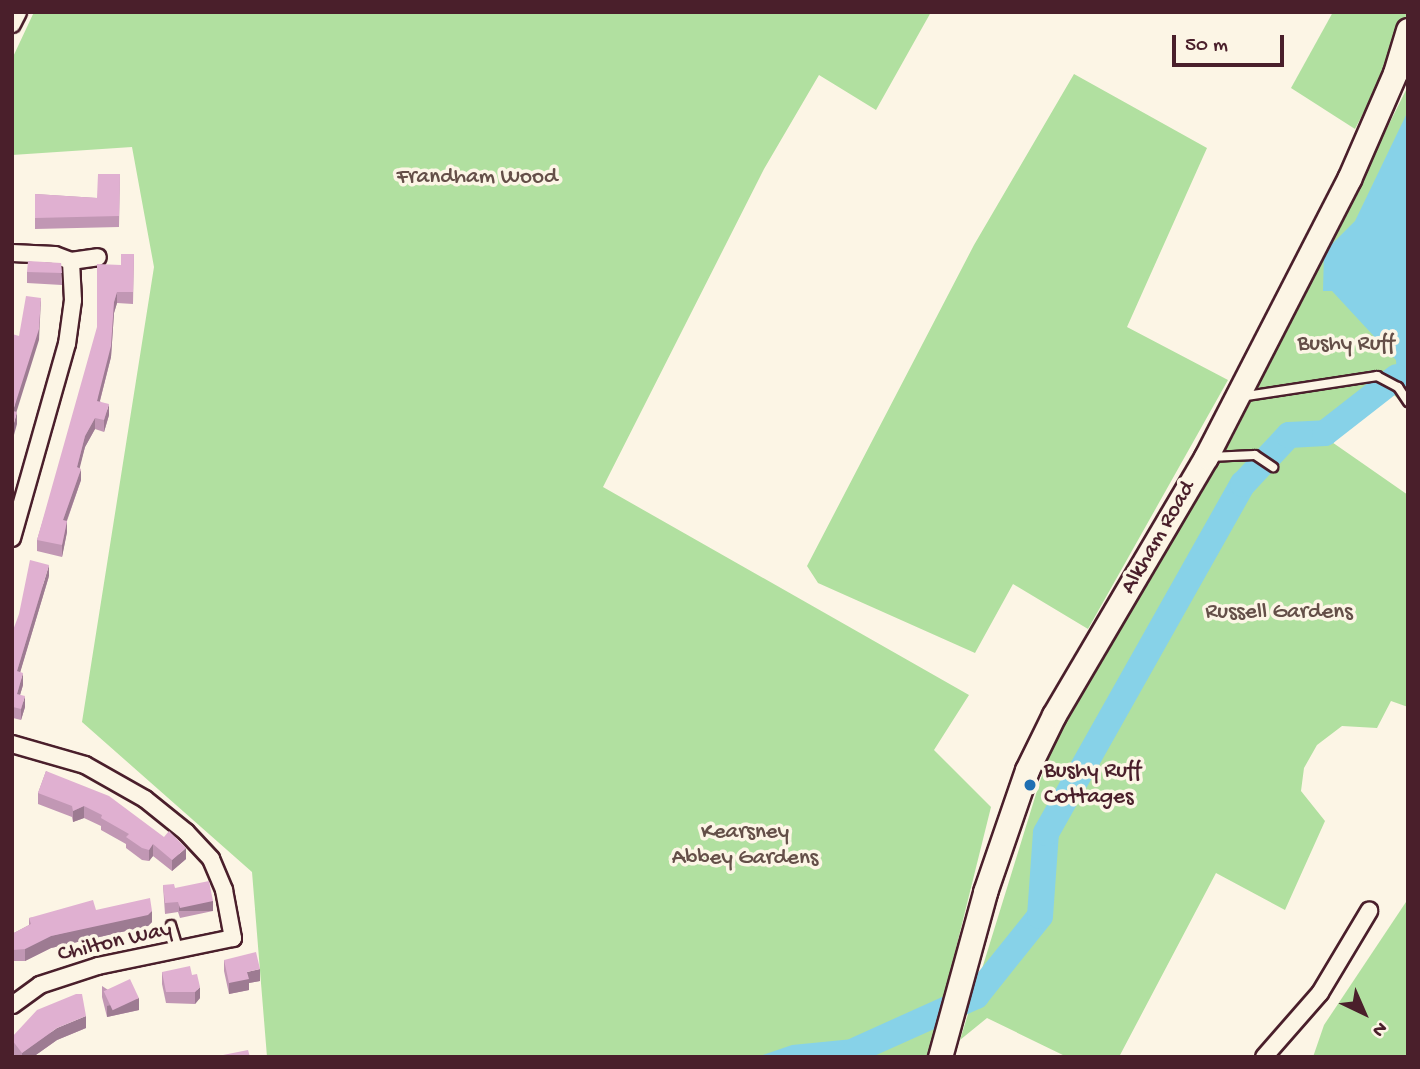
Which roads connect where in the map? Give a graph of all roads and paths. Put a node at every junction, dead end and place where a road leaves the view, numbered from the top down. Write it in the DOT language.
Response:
graph roads {
  1 [pos="18,12"];
  2 [pos="12,24"];
  3 [pos="1408,30"];
  4 [pos="12,253"];
  5 [pos="98,257"];
  6 [pos="71,261"];
  7 [pos="1237,397"];
  8 [pos="1408,402"];
  9 [pos="1206,457"];
  10 [pos="1273,467"];
  11 [pos="12,538"];
  12 [pos="12,744"];
  13 [pos="1369,911"];
  14 [pos="171,925"];
  15 [pos="179,952"];
  16 [pos="12,1005"];
  17 [pos="942,1051"];
  18 [pos="1264,1057"];
  1 -- 2 [label="street"];
  3 -- 7 [label="street, Alkham Road"];
  4 -- 6 [label="street"];
  5 -- 6 [label="street"];
  6 -- 11 [label="street"];
  7 -- 8 [label="lane"];
  7 -- 9 [label="street, Alkham Road"];
  9 -- 10 [label="lane"];
  9 -- 17 [label="street, Alkham Road"];
  12 -- 15 [label="street, Chilton Way"];
  13 -- 18 [label="street"];
  14 -- 15 [label="lane"];
  15 -- 16 [label="street, Chilton Way"];
}
